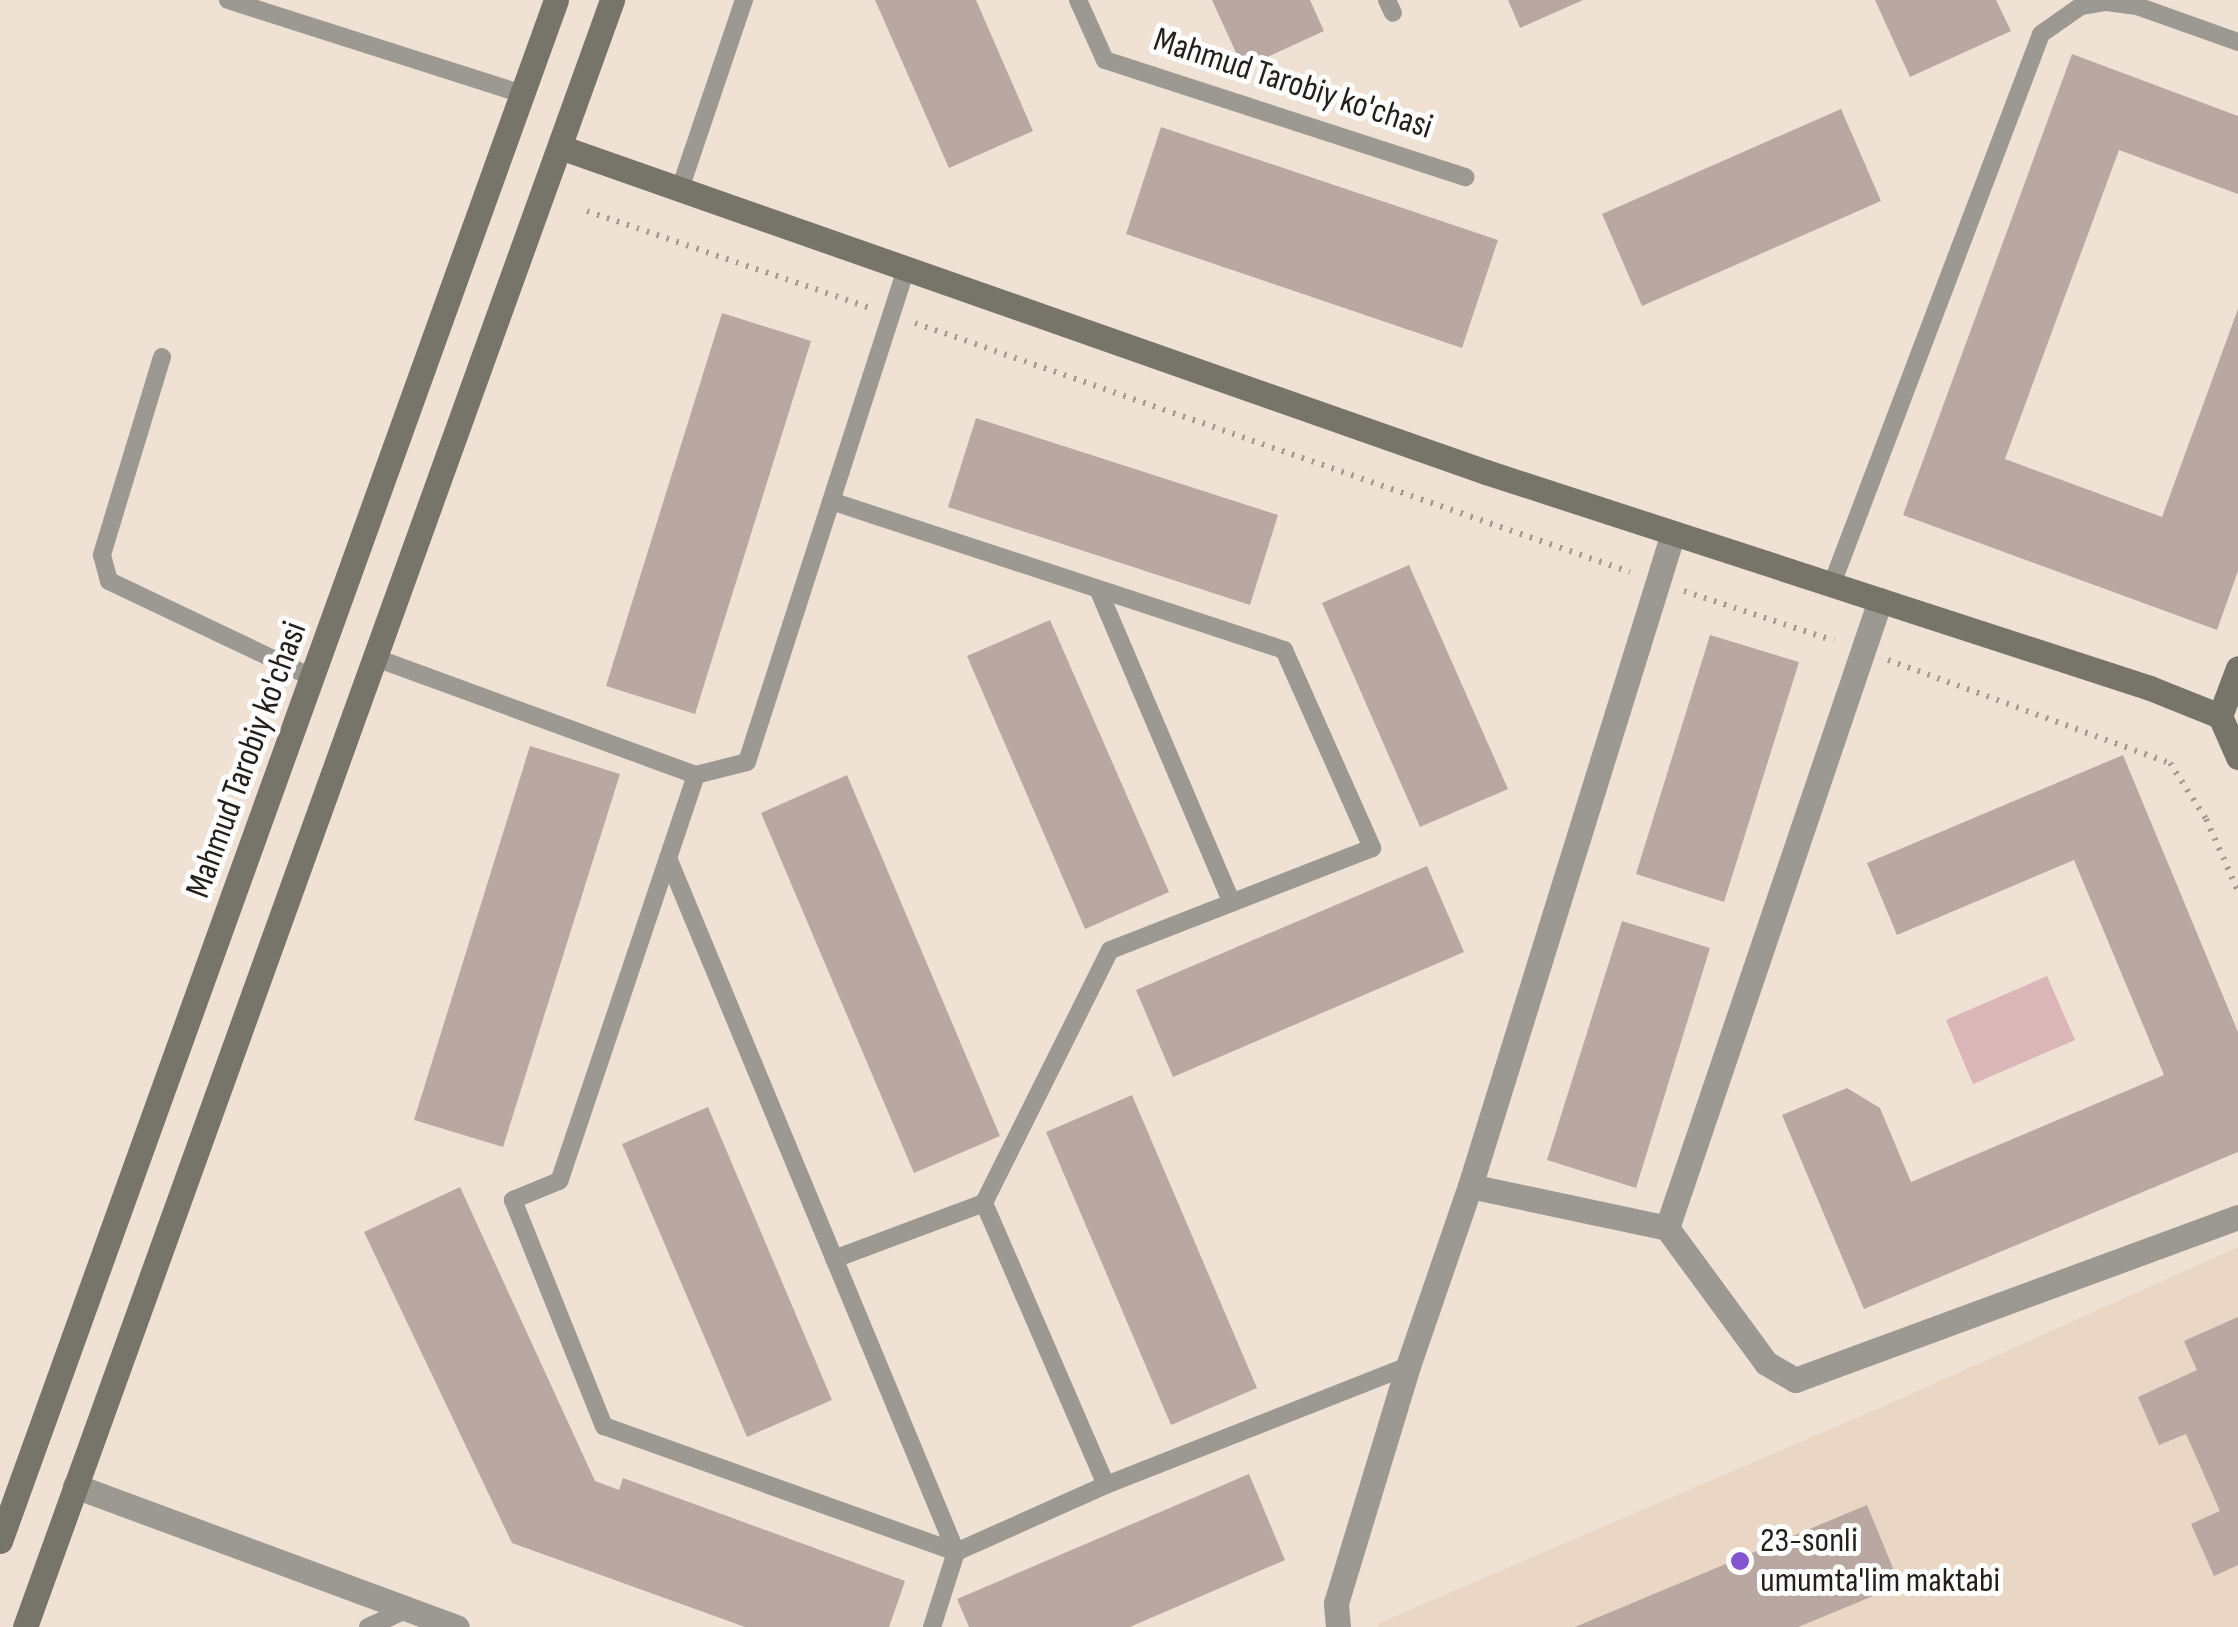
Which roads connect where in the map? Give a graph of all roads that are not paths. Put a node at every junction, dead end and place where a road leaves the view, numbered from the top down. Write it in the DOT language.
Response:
graph roads {
  1 [pos="228,0"];
  2 [pos="556,0"];
  3 [pos="612,0"];
  4 [pos="744,0"];
  5 [pos="1078,0"];
  6 [pos="2079,3"];
  7 [pos="2238,42"];
  8 [pos="523,94"];
  9 [pos="560,147"];
  10 [pos="1466,177"];
  11 [pos="680,189"];
  12 [pos="906,268"];
  13 [pos="162,357"];
  14 [pos="830,502"];
  15 [pos="1673,533"];
  16 [pos="1832,584"];
  17 [pos="1098,589"];
  18 [pos="1880,600"];
  19 [pos="376,658"];
  20 [pos="2238,668"];
  21 [pos="314,678"];
  22 [pos="2220,716"];
  23 [pos="2238,757"];
  24 [pos="696,775"];
  25 [pos="668,858"];
  26 [pos="1232,903"];
  27 [pos="1470,1186"];
  28 [pos="984,1203"];
  29 [pos="2238,1217"];
  30 [pos="1666,1228"];
  31 [pos="834,1259"];
  32 [pos="1408,1366"];
  33 [pos="1106,1485"];
  34 [pos="75,1486"];
  35 [pos="0,1542"];
  36 [pos="956,1552"];
  37 [pos="408,1609"];
  38 [pos="25,1627"];
  39 [pos="368,1627"];
  40 [pos="457,1627"];
  41 [pos="932,1627"];
  42 [pos="1338,1627"];
  1 -- 8 [label="lane"];
  2 -- 8 [label="main road, Mahmud Tarobiy ko'chasi"];
  3 -- 9 [label="main road"];
  4 -- 11 [label="lane"];
  5 -- 10 [label="lane, Mahmud Tarobiy ko'chasi"];
  6 -- 7 [label="lane"];
  6 -- 16 [label="lane"];
  8 -- 21 [label="main road, Mahmud Tarobiy ko'chasi"];
  9 -- 11 [label="main road"];
  9 -- 19 [label="main road"];
  11 -- 12 [label="main road"];
  12 -- 14 [label="lane"];
  12 -- 15 [label="main road"];
  13 -- 21 [label="lane"];
  14 -- 17 [label="lane"];
  14 -- 24 [label="lane"];
  15 -- 16 [label="main road"];
  15 -- 27 [label="street"];
  16 -- 18 [label="main road"];
  17 -- 26 [label="lane"];
  17 -- 26 [label="lane"];
  18 -- 22 [label="main road"];
  18 -- 30 [label="street"];
  19 -- 24 [label="lane"];
  19 -- 34 [label="main road"];
  20 -- 22 [label="main road"];
  21 -- 35 [label="main road, Mahmud Tarobiy ko'chasi"];
  22 -- 23 [label="main road"];
  24 -- 25 [label="lane"];
  25 -- 31 [label="lane"];
  25 -- 36 [label="lane"];
  26 -- 28 [label="lane"];
  27 -- 30 [label="street"];
  27 -- 32 [label="street"];
  28 -- 31 [label="lane"];
  28 -- 33 [label="lane"];
  29 -- 30 [label="street"];
  31 -- 36 [label="lane"];
  32 -- 33 [label="lane"];
  32 -- 42 [label="street"];
  33 -- 36 [label="lane"];
  34 -- 37 [label="street"];
  34 -- 38 [label="main road"];
  36 -- 41 [label="lane"];
  37 -- 39 [label="lane"];
  37 -- 40 [label="street"];
}
